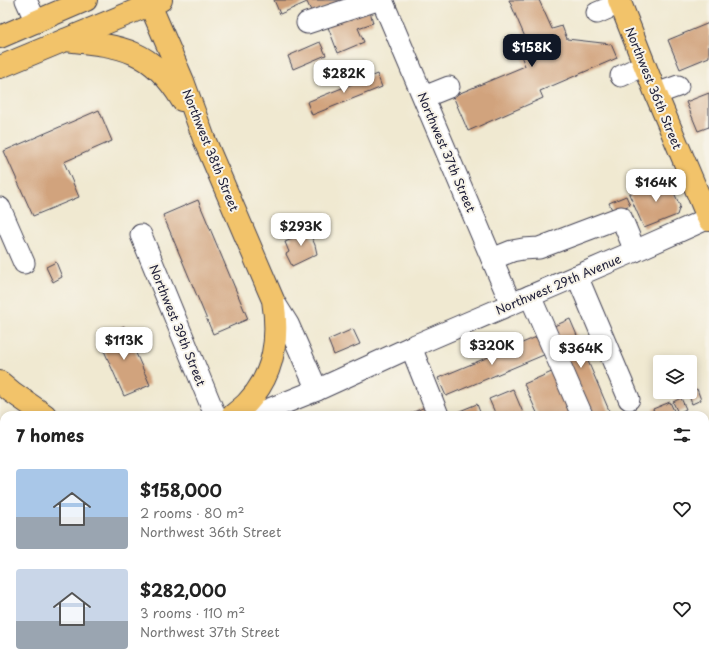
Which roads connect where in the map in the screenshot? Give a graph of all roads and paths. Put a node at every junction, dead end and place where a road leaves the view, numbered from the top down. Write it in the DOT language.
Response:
graph roads {
  1 [pos="26,0"];
  2 [pos="86,0"];
  3 [pos="377,0"];
  4 [pos="382,0"];
  5 [pos="153,2"];
  6 [pos="619,2"];
  7 [pos="597,13"];
  8 [pos="36,22"];
  9 [pos="307,23"];
  10 [pos="0,37"];
  11 [pos="65,40"];
  12 [pos="644,65"];
  13 [pos="0,67"];
  14 [pos="621,76"];
  15 [pos="449,86"];
  16 [pos="678,86"];
  17 [pos="656,94"];
  18 [pos="424,97"];
  19 [pos="204,139"];
  20 [pos="0,208"];
  21 [pos="709,219"];
  22 [pos="141,235"];
  23 [pos="635,251"];
  24 [pos="492,259"];
  25 [pos="24,263"];
  26 [pos="577,276"];
  27 [pos="530,296"];
  28 [pos="273,300"];
  29 [pos="511,304"];
  30 [pos="411,347"];
  31 [pos="0,382"];
  32 [pos="317,390"];
  33 [pos="629,399"];
  34 [pos="38,411"];
  35 [pos="213,411"];
  36 [pos="238,411"];
  37 [pos="264,411"];
  38 [pos="436,411"];
  39 [pos="580,411"];
  1 -- 8 [label="street"];
  2 -- 8 [label="main road"];
  3 -- 9 [label="street"];
  4 -- 18 [label="street, Northwest 37th Street"];
  5 -- 11 [label="main road"];
  5 -- 19 [label="main road, Northwest 38th Street"];
  6 -- 7 [label="street"];
  6 -- 12 [label="main road, Northwest 36th Street"];
  8 -- 10 [label="main road"];
  11 -- 13 [label="main road"];
  11 -- 19 [label="main road"];
  12 -- 14 [label="street"];
  12 -- 17 [label="main road, Northwest 36th Street"];
  15 -- 18 [label="street"];
  16 -- 17 [label="street"];
  17 -- 21 [label="main road, Northwest 36th Street"];
  18 -- 24 [label="street, Northwest 37th Street"];
  19 -- 28 [label="main road, Northwest 38th Street"];
  20 -- 25 [label="street"];
  21 -- 23 [label="street, Northwest 29th Avenue"];
  22 -- 35 [label="street, Northwest 39th Street"];
  23 -- 24 [label="street"];
  23 -- 26 [label="street, Northwest 29th Avenue"];
  24 -- 29 [label="street, Northwest 37th Street"];
  26 -- 27 [label="street, Northwest 29th Avenue"];
  26 -- 33 [label="street"];
  27 -- 29 [label="street, Northwest 29th Avenue"];
  27 -- 39 [label="street"];
  28 -- 32 [label="street, Northwest 38th Street"];
  28 -- 36 [label="main road, Northwest 38th Street"];
  29 -- 30 [label="street, Northwest 29th Avenue"];
  30 -- 32 [label="street, Northwest 29th Avenue"];
  30 -- 38 [label="street"];
  31 -- 34 [label="main road"];
  32 -- 37 [label="street, Northwest 29th Avenue"];
}
